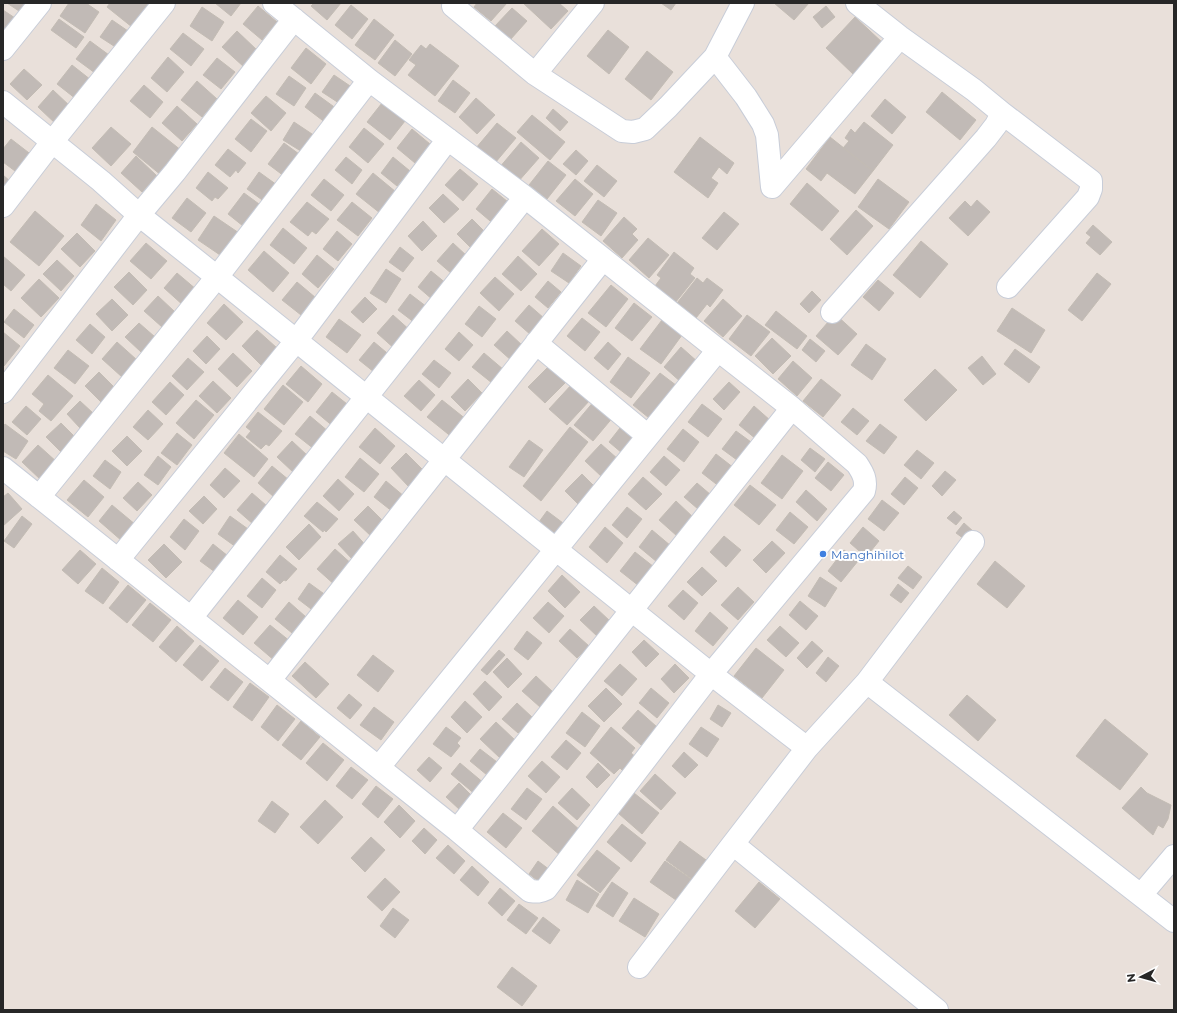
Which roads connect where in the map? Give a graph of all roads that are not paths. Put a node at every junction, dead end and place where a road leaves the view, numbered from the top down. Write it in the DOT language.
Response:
graph roads {
  1 [pos="40,3"];
  2 [pos="164,3"];
  3 [pos="274,3"];
  4 [pos="593,3"];
  5 [pos="743,3"];
  6 [pos="857,3"];
  7 [pos="453,6"];
  8 [pos="294,19"];
  9 [pos="900,37"];
  10 [pos="3,49"];
  11 [pos="715,58"];
  12 [pos="535,74"];
  13 [pos="368,80"];
  14 [pos="3,102"];
  15 [pos="1002,113"];
  16 [pos="448,139"];
  17 [pos="52,142"];
  18 [pos="525,197"];
  19 [pos="3,206"];
  20 [pos="138,215"];
  21 [pos="603,259"];
  22 [pos="217,277"];
  23 [pos="1008,287"];
  24 [pos="832,312"];
  25 [pos="296,341"];
  26 [pos="536,343"];
  27 [pos="718,350"];
  28 [pos="3,392"];
  29 [pos="366,397"];
  30 [pos="792,408"];
  31 [pos="648,436"];
  32 [pos="444,460"];
  33 [pos="3,468"];
  34 [pos="39,497"];
  35 [pos="973,542"];
  36 [pos="556,550"];
  37 [pos="118,560"];
  38 [pos="632,611"];
  39 [pos="191,618"];
  40 [pos="711,674"];
  41 [pos="270,680"];
  42 [pos="867,682"];
  43 [pos="807,748"];
  44 [pos="379,767"];
  45 [pos="457,830"];
  46 [pos="733,844"];
  47 [pos="1174,856"];
  48 [pos="1141,895"];
  49 [pos="1174,921"];
  50 [pos="639,967"];
  51 [pos="937,1010"];
  1 -- 10 [label="street"];
  2 -- 17 [label="street"];
  3 -- 8 [label="street"];
  4 -- 12 [label="street"];
  5 -- 11 [label="street"];
  6 -- 9 [label="street"];
  7 -- 12 [label="street"];
  8 -- 13 [label="street"];
  8 -- 20 [label="street"];
  9 -- 11 [label="street"];
  9 -- 15 [label="street"];
  11 -- 12 [label="street"];
  13 -- 16 [label="street"];
  13 -- 22 [label="street"];
  14 -- 17 [label="street"];
  15 -- 23 [label="street"];
  15 -- 24 [label="street"];
  16 -- 18 [label="street"];
  16 -- 25 [label="street"];
  17 -- 19 [label="street"];
  17 -- 20 [label="street"];
  18 -- 21 [label="street"];
  18 -- 29 [label="street"];
  20 -- 22 [label="street"];
  20 -- 28 [label="street"];
  21 -- 26 [label="street"];
  21 -- 27 [label="street"];
  22 -- 25 [label="street"];
  22 -- 34 [label="street"];
  25 -- 29 [label="street"];
  25 -- 37 [label="street"];
  26 -- 31 [label="street"];
  26 -- 32 [label="street"];
  27 -- 30 [label="street"];
  27 -- 31 [label="street"];
  29 -- 32 [label="street"];
  29 -- 39 [label="street"];
  30 -- 38 [label="street"];
  30 -- 40 [label="street"];
  31 -- 36 [label="street"];
  32 -- 36 [label="street"];
  32 -- 41 [label="street"];
  33 -- 34 [label="street"];
  34 -- 37 [label="street"];
  35 -- 42 [label="street"];
  36 -- 38 [label="street"];
  36 -- 44 [label="street"];
  37 -- 39 [label="street"];
  38 -- 40 [label="street"];
  38 -- 45 [label="street"];
  39 -- 41 [label="street"];
  40 -- 43 [label="street"];
  40 -- 45 [label="street"];
  41 -- 44 [label="street"];
  42 -- 43 [label="street"];
  42 -- 48 [label="street"];
  43 -- 46 [label="street"];
  44 -- 45 [label="street"];
  46 -- 50 [label="street"];
  46 -- 51 [label="street"];
  47 -- 48 [label="street"];
  48 -- 49 [label="street"];
}
